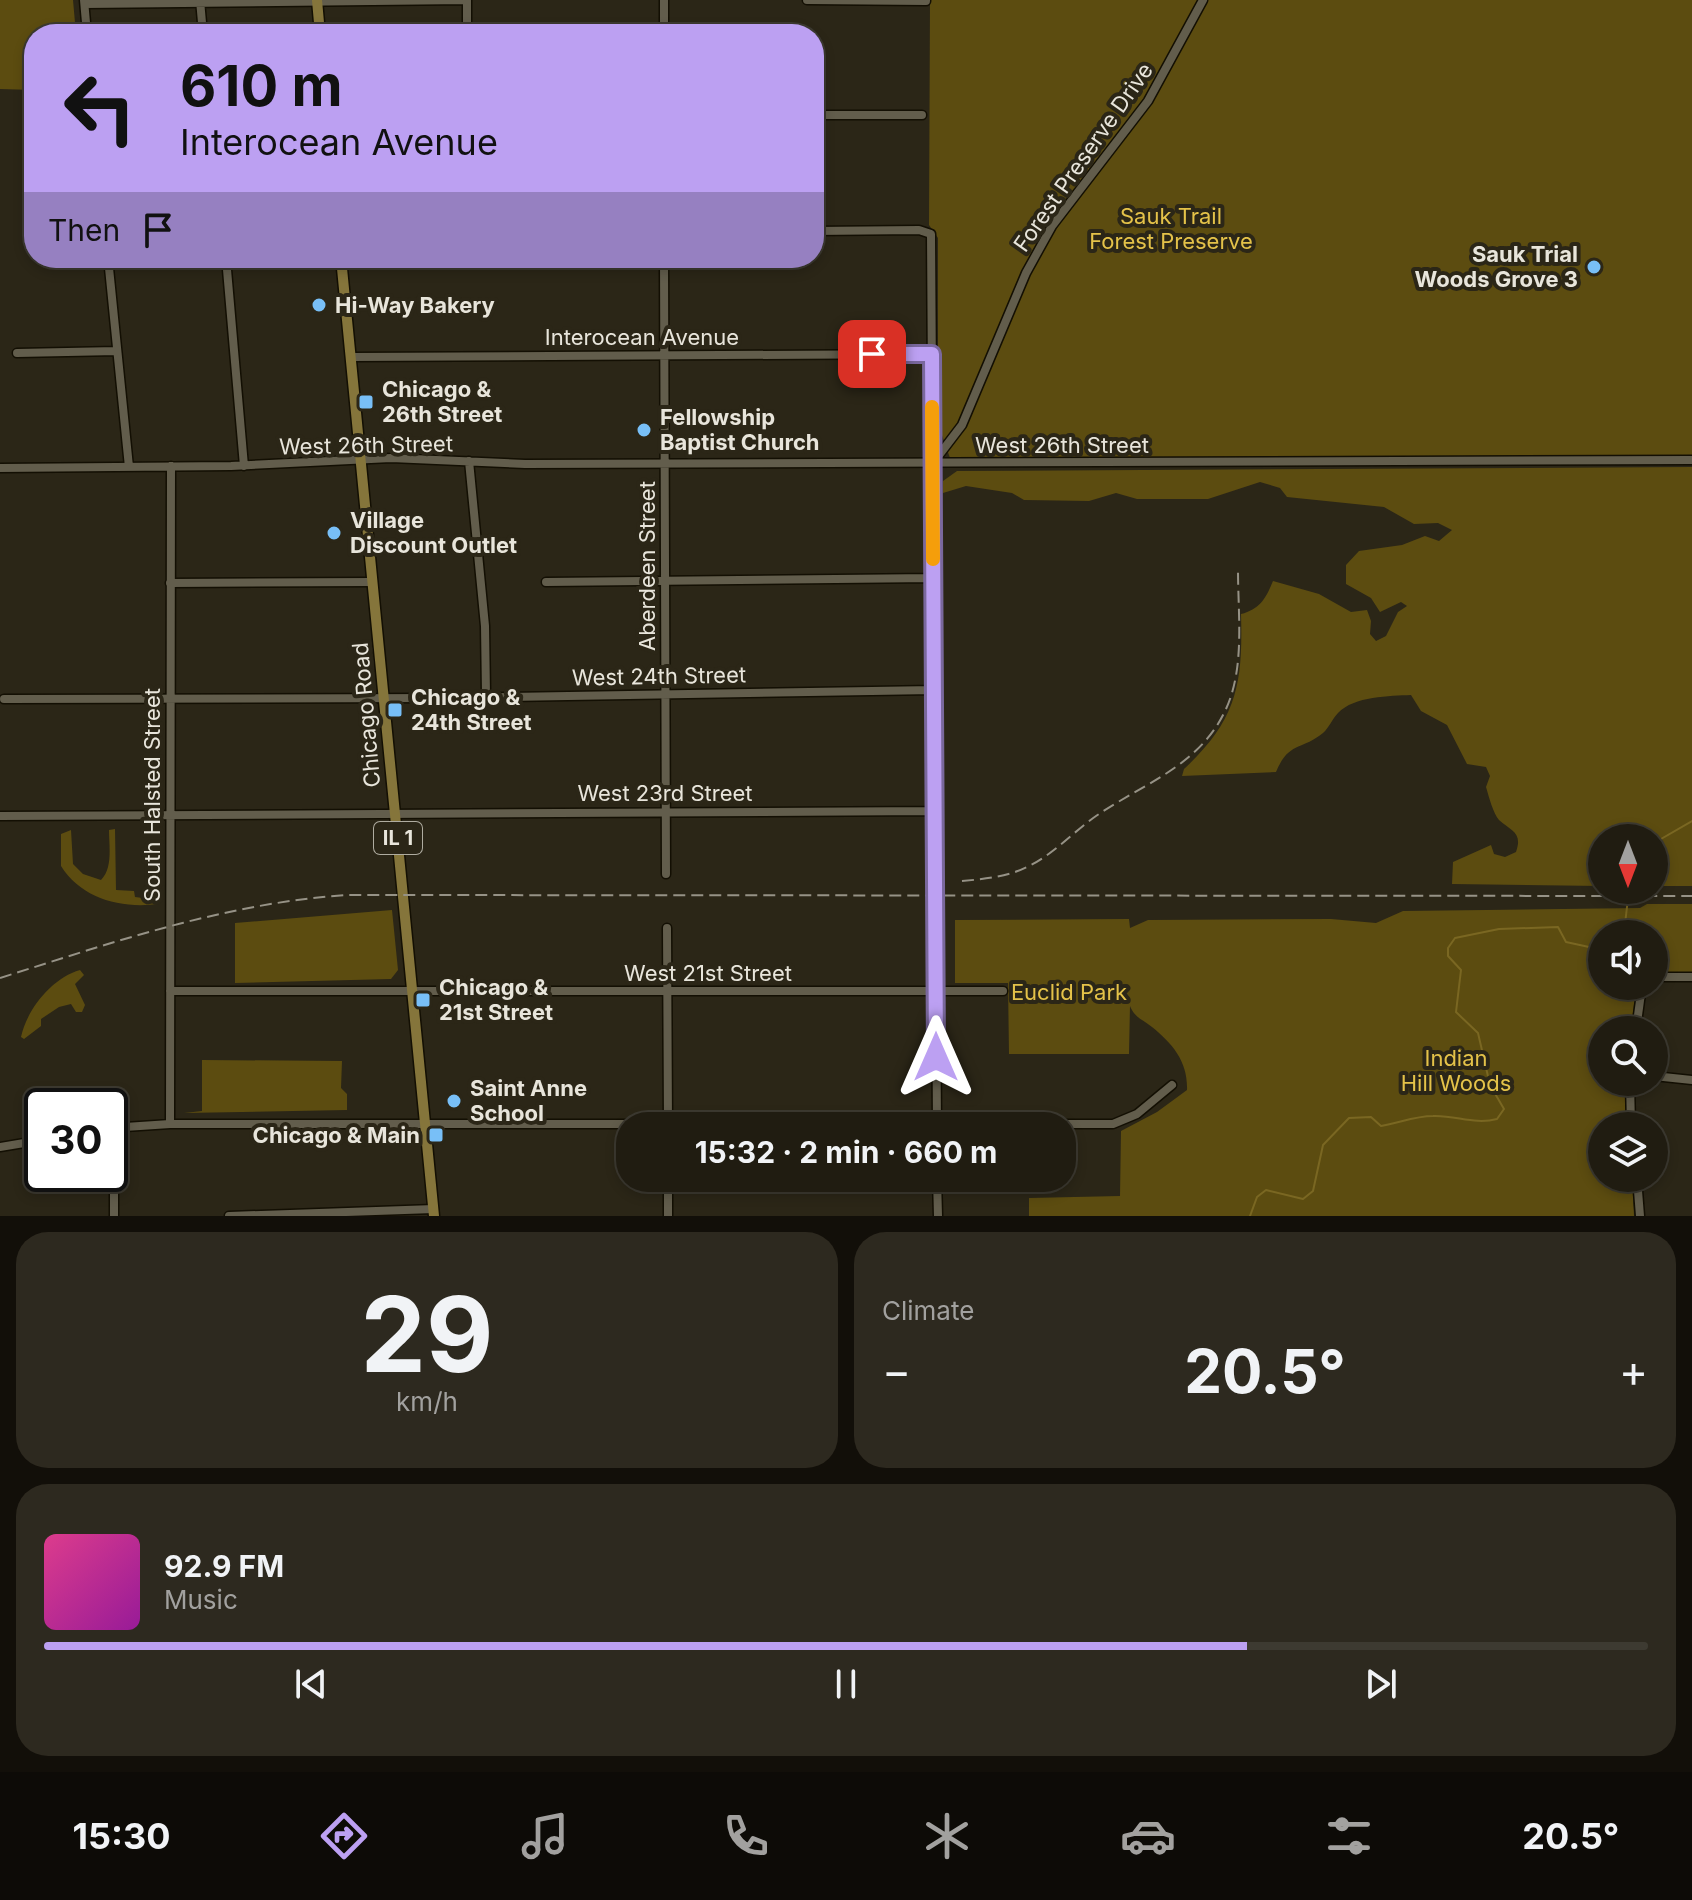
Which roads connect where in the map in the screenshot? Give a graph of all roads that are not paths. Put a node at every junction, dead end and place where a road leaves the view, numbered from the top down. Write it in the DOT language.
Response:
graph roads {
  1 [pos="467,0"];
  2 [pos="664,0"];
  3 [pos="807,0"];
  4 [pos="1203,0"];
  5 [pos="200,1"];
  6 [pos="317,1"];
  7 [pos="926,1"];
  8 [pos="85,2"];
  9 [pos="86,24"];
  10 [pos="202,24"];
  11 [pos="319,24"];
  12 [pos="467,24"];
  13 [pos="664,24"];
  14 [pos="824,115"];
  15 [pos="922,115"];
  16 [pos="824,231"];
  17 [pos="109,268"];
  18 [pos="227,268"];
  19 [pos="342,268"];
  20 [pos="664,268"];
  21 [pos="117,351"];
  22 [pos="17,353"];
  23 [pos="932,354"];
  24 [pos="665,355"];
  25 [pos="352,357"];
  26 [pos="362,459"];
  27 [pos="1692,460"];
  28 [pos="469,461"];
  29 [pos="665,464"];
  30 [pos="932,464"];
  31 [pos="171,466"];
  32 [pos="244,466"];
  33 [pos="129,467"];
  34 [pos="0,468"];
  35 [pos="933,578"];
  36 [pos="665,581"];
  37 [pos="373,582"];
  38 [pos="546,582"];
  39 [pos="170,583"];
  40 [pos="934,690"];
  41 [pos="665,694"];
  42 [pos="486,695"];
  43 [pos="170,697"];
  44 [pos="385,698"];
  45 [pos="4,699"];
  46 [pos="666,810"];
  47 [pos="935,811"];
  48 [pos="170,814"];
  49 [pos="396,815"];
  50 [pos="0,816"];
  51 [pos="666,874"];
  52 [pos="667,928"];
  53 [pos="1668,977"];
  54 [pos="1692,977"];
  55 [pos="413,989"];
  56 [pos="936,990"];
  57 [pos="170,991"];
  58 [pos="667,991"];
  59 [pos="1003,991"];
  60 [pos="1668,1077"];
  61 [pos="1692,1080"];
  62 [pos="1172,1085"];
  63 [pos="668,1112"];
  64 [pos="937,1112"];
  65 [pos="425,1123"];
  66 [pos="170,1124"];
  67 [pos="616,1124"];
  68 [pos="1076,1124"];
  69 [pos="128,1126"];
  70 [pos="24,1143"];
  71 [pos="0,1147"];
  72 [pos="113,1192"];
  73 [pos="668,1192"];
  74 [pos="937,1192"];
  75 [pos="1638,1192"];
  76 [pos="434,1212"];
  77 [pos="114,1216"];
  78 [pos="229,1216"];
  79 [pos="668,1216"];
  80 [pos="938,1216"];
  81 [pos="1640,1216"];
  1 -- 6 [label="street"];
  1 -- 12 [label="street"];
  2 -- 13 [label="street"];
  3 -- 7 [label="street"];
  4 -- 30 [label="street, Forest Preserve Drive"];
  5 -- 6 [label="street"];
  5 -- 8 [label="street"];
  5 -- 10 [label="street"];
  6 -- 11 [label="main road"];
  8 -- 9 [label="street"];
  14 -- 15 [label="street"];
  16 -- 23 [label="street"];
  17 -- 21 [label="street"];
  18 -- 32 [label="street"];
  19 -- 25 [label="main road, Chicago Road / IL 1"];
  20 -- 24 [label="street, Aberdeen Street"];
  21 -- 22 [label="street"];
  21 -- 33 [label="street"];
  23 -- 24 [label="street, Interocean Avenue"];
  23 -- 30 [label="street"];
  24 -- 25 [label="street, Interocean Avenue"];
  24 -- 29 [label="street, Aberdeen Street"];
  25 -- 26 [label="main road, Chicago Road / IL 1"];
  26 -- 28 [label="street, West 26th Street"];
  26 -- 32 [label="street, West 26th Street"];
  26 -- 37 [label="main road, Chicago Road / IL 1"];
  27 -- 30 [label="street, West 26th Street"];
  28 -- 29 [label="street, West 26th Street"];
  28 -- 42 [label="street"];
  29 -- 30 [label="street, West 26th Street"];
  29 -- 36 [label="street, Aberdeen Street"];
  30 -- 35 [label="street"];
  31 -- 32 [label="street, West 26th Street"];
  31 -- 33 [label="street, West 26th Street"];
  31 -- 39 [label="street, South Halsted Street"];
  33 -- 34 [label="street, West 26th Street"];
  35 -- 36 [label="street"];
  35 -- 40 [label="street"];
  36 -- 38 [label="street"];
  36 -- 41 [label="street, Aberdeen Street"];
  37 -- 39 [label="street"];
  37 -- 44 [label="main road, Chicago Road / IL 1"];
  39 -- 43 [label="street, South Halsted Street"];
  40 -- 41 [label="street, West 24th Street"];
  40 -- 47 [label="street"];
  41 -- 42 [label="street, West 24th Street"];
  41 -- 46 [label="street, Aberdeen Street"];
  42 -- 44 [label="street, West 24th Street"];
  43 -- 44 [label="street, West 24th Street"];
  43 -- 45 [label="street, West 24th Street"];
  43 -- 48 [label="street, South Halsted Street"];
  44 -- 49 [label="main road, Chicago Road / IL 1"];
  46 -- 47 [label="street, West 23rd Street"];
  46 -- 49 [label="street, West 23rd Street"];
  46 -- 51 [label="street, Aberdeen Street"];
  47 -- 56 [label="street"];
  48 -- 49 [label="street, West 23rd Street"];
  48 -- 50 [label="street, West 23rd Street"];
  48 -- 57 [label="street, South Halsted Street"];
  49 -- 55 [label="main road, Chicago Road / IL 1"];
  52 -- 58 [label="street"];
  53 -- 54 [label="street"];
  55 -- 57 [label="street, West 21st Street"];
  55 -- 58 [label="street, West 21st Street"];
  55 -- 65 [label="main road, Chicago Road / IL 1"];
  56 -- 58 [label="street, West 21st Street"];
  56 -- 59 [label="street, West 21st Street"];
  56 -- 64 [label="street"];
  57 -- 66 [label="street, South Halsted Street"];
  58 -- 63 [label="street"];
  60 -- 61 [label="street"];
  62 -- 68 [label="street"];
  65 -- 66 [label="street"];
  65 -- 67 [label="street"];
  65 -- 76 [label="main road, Chicago Road / IL 1"];
  66 -- 69 [label="street"];
  70 -- 71 [label="street"];
  72 -- 77 [label="street"];
  73 -- 79 [label="street"];
  74 -- 80 [label="street"];
  75 -- 81 [label="street"];
  76 -- 78 [label="street"];
}
